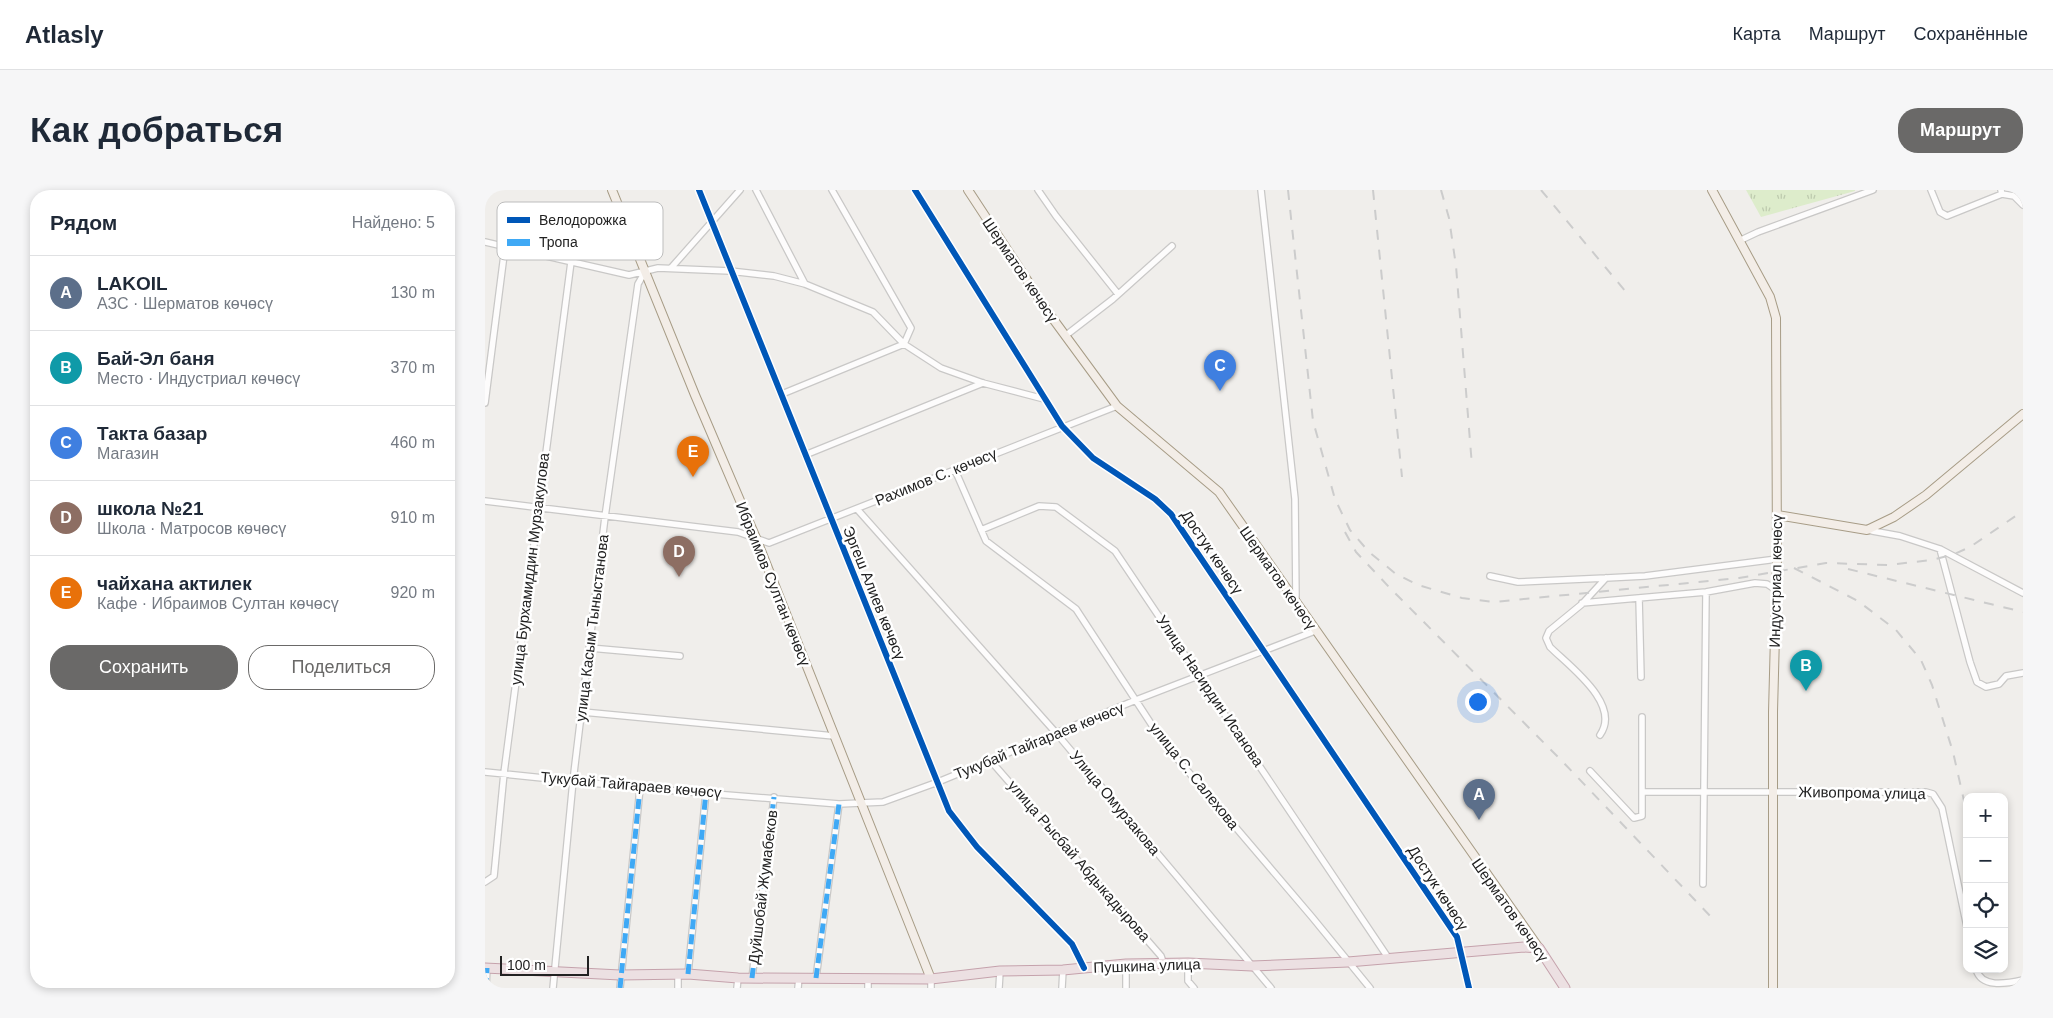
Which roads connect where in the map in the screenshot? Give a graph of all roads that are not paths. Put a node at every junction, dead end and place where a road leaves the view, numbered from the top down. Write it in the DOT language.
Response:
graph roads {
  1 [pos="613,190"];
  2 [pos="699,190"];
  3 [pos="740,190"];
  4 [pos="757,190"];
  5 [pos="832,190"];
  6 [pos="915,190"];
  7 [pos="968,190"];
  8 [pos="1039,190"];
  9 [pos="1261,190"];
  10 [pos="1712,190"];
  11 [pos="1873,190"];
  12 [pos="1931,190"];
  13 [pos="2001,192"];
  14 [pos="618,202"];
  15 [pos="2023,205"];
  16 [pos="712,220"];
  17 [pos="1741,240"];
  18 [pos="1172,246"];
  19 [pos="503,260"];
  20 [pos="562,260"];
  21 [pos="642,260"];
  22 [pos="571,262"];
  23 [pos="671,268"];
  24 [pos="646,270"];
  25 [pos="730,271"];
  26 [pos="805,284"];
  27 [pos="1118,294"];
  28 [pos="1065,336"];
  29 [pos="904,344"];
  30 [pos="983,383"];
  31 [pos="782,394"];
  32 [pos="1044,399"];
  33 [pos="485,403"];
  34 [pos="1117,406"];
  35 [pos="2023,414"];
  36 [pos="1062,426"];
  37 [pos="805,455"];
  38 [pos="955,470"];
  39 [pos="485,502"];
  40 [pos="538,508"];
  41 [pos="857,509"];
  42 [pos="1777,516"];
  43 [pos="605,517"];
  44 [pos="831,519"];
  45 [pos="981,530"];
  46 [pos="1867,530"];
  47 [pos="755,538"];
  48 [pos="1940,549"];
  49 [pos="1777,559"];
  50 [pos="1490,576"];
  51 [pos="1606,578"];
  52 [pos="1776,590"];
  53 [pos="1706,592"];
  54 [pos="2023,593"];
  55 [pos="1639,598"];
  56 [pos="1296,603"];
  57 [pos="1582,604"];
  58 [pos="1315,631"];
  59 [pos="590,648"];
  60 [pos="1264,651"];
  61 [pos="680,656"];
  62 [pos="2023,673"];
  63 [pos="1200,676"];
  64 [pos="1641,677"];
  65 [pos="1136,700"];
  66 [pos="583,712"];
  67 [pos="1642,717"];
  68 [pos="1057,734"];
  69 [pos="1600,735"];
  70 [pos="834,736"];
  71 [pos="991,760"];
  72 [pos="1590,771"];
  73 [pos="485,772"];
  74 [pos="504,773"];
  75 [pos="573,782"];
  76 [pos="938,782"];
  77 [pos="639,788"];
  78 [pos="706,792"];
  79 [pos="1643,792"];
  80 [pos="1773,792"];
  81 [pos="1704,793"];
  82 [pos="774,797"];
  83 [pos="839,804"];
  84 [pos="862,804"];
  85 [pos="485,882"];
  86 [pos="1703,884"];
  87 [pos="1963,908"];
  88 [pos="1539,948"];
  89 [pos="1462,953"];
  90 [pos="1389,959"];
  91 [pos="1348,962"];
  92 [pos="1188,963"];
  93 [pos="1126,964"];
  94 [pos="1164,965"];
  95 [pos="1253,966"];
  96 [pos="486,968"];
  97 [pos="1085,968"];
  98 [pos="1063,970"];
  99 [pos="1000,971"];
  100 [pos="554,972"];
  101 [pos="1978,973"];
  102 [pos="688,974"];
  103 [pos="621,975"];
  104 [pos="678,975"];
  105 [pos="799,977"];
  106 [pos="738,978"];
  107 [pos="752,978"];
  108 [pos="816,978"];
  109 [pos="2023,980"];
  110 [pos="868,983"];
  111 [pos="931,983"];
  112 [pos="486,988"];
  113 [pos="553,988"];
  114 [pos="620,988"];
  115 [pos="678,988"];
  116 [pos="737,988"];
  117 [pos="798,988"];
  118 [pos="999,988"];
  119 [pos="1062,988"];
  120 [pos="1126,988"];
  121 [pos="1194,988"];
  122 [pos="1271,988"];
  123 [pos="1370,988"];
  124 [pos="1469,988"];
  125 [pos="1565,988"];
  126 [pos="1773,988"];
  1 -- 14 [label="main road, Ибраимов Султан көчөсү"];
  2 -- 16 [label="street, Эргеш Алиев көчөсү"];
  3 -- 16 [label="street"];
  4 -- 26 [label="street"];
  5 -- 29 [label="street"];
  6 -- 32 [label="street, Достук көчөсү"];
  7 -- 28 [label="main road, Шерматов көчөсү"];
  8 -- 27 [label="street"];
  9 -- 56 [label="street"];
  10 -- 17 [label="main road, Индустриал көчөсү"];
  11 -- 17 [label="street"];
  12 -- 13 [label="street"];
  13 -- 15 [label="street"];
  16 -- 23 [label="street"];
  16 -- 25 [label="street, Эргеш Алиев көчөсү"];
  17 -- 42 [label="main road, Индустриал көчөсү"];
  18 -- 27 [label="street"];
  19 -- 33 [label="street"];
  20 -- 22 [label="street"];
  21 -- 24 [label="main road, Ибраимов Султан көчөсү"];
  22 -- 24 [label="street"];
  22 -- 40 [label="street, улица Бурхамиддин Мурзакулова"];
  23 -- 24 [label="street"];
  23 -- 25 [label="street"];
  24 -- 43 [label="street, улица Касым Тыныстанова"];
  24 -- 47 [label="main road, Ибраимов Султан көчөсү"];
  25 -- 26 [label="street"];
  25 -- 31 [label="street, Эргеш Алиев көчөсү"];
  26 -- 29 [label="street"];
  27 -- 28 [label="street"];
  28 -- 34 [label="main road, Шерматов көчөсү"];
  29 -- 30 [label="street"];
  29 -- 31 [label="street"];
  30 -- 32 [label="street"];
  30 -- 37 [label="street"];
  31 -- 37 [label="street, Эргеш Алиев көчөсү"];
  32 -- 36 [label="street, Достук көчөсү"];
  34 -- 36 [label="street, Рахимов С. көчөсү"];
  34 -- 56 [label="main road, Шерматов көчөсү"];
  35 -- 46 [label="main road"];
  36 -- 38 [label="street, Рахимов С. көчөсү"];
  36 -- 60 [label="street, Достук көчөсү"];
  37 -- 44 [label="street, Эргеш Алиев көчөсү"];
  38 -- 41 [label="street, Рахимов С. көчөсү"];
  38 -- 45 [label="street, улица С. Салехова"];
  39 -- 40 [label="street, Рахимов С. көчөсү"];
  40 -- 43 [label="street, Рахимов С. көчөсү"];
  40 -- 74 [label="street, улица Бурхамиддин Мурзакулова"];
  41 -- 44 [label="street, Рахимов С. көчөсү"];
  41 -- 68 [label="street, Улица Омурзакова"];
  42 -- 46 [label="main road"];
  42 -- 49 [label="main road, Индустриал көчөсү"];
  43 -- 47 [label="street, Рахимов С. көчөсү"];
  43 -- 59 [label="street, улица Касым Тыныстанова"];
  44 -- 47 [label="street, Рахимов С. көчөсү"];
  44 -- 76 [label="street, Эргеш Алиев көчөсү"];
  45 -- 63 [label="street, Улица Насирдин Исанова"];
  45 -- 65 [label="street, улица С. Салехова"];
  46 -- 48 [label="street"];
  47 -- 70 [label="main road, Ибраимов Султан көчөсү"];
  48 -- 54 [label="street"];
  48 -- 62 [label="street"];
  49 -- 51 [label="street"];
  49 -- 52 [label="main road, Индустриал көчөсү"];
  50 -- 51 [label="street"];
  51 -- 57 [label="street"];
  52 -- 53 [label="street"];
  52 -- 80 [label="main road, Индустриал көчөсү"];
  53 -- 55 [label="street"];
  53 -- 81 [label="street"];
  55 -- 57 [label="street"];
  55 -- 64 [label="street"];
  56 -- 58 [label="main road, Шерматов көчөсү"];
  57 -- 69 [label="street"];
  58 -- 60 [label="street, Тукубай Тайгараев көчөсү"];
  58 -- 88 [label="main road, Шерматов көчөсү"];
  59 -- 61 [label="street"];
  59 -- 66 [label="street, улица Касым Тыныстанова"];
  60 -- 63 [label="street, Тукубай Тайгараев көчөсү"];
  60 -- 89 [label="street, Достук көчөсү"];
  63 -- 65 [label="street, Тукубай Тайгараев көчөсү"];
  63 -- 90 [label="street, Улица Насирдин Исанова"];
  65 -- 68 [label="street, Тукубай Тайгараев көчөсү"];
  65 -- 91 [label="street, улица С. Салехова"];
  66 -- 70 [label="street"];
  66 -- 75 [label="street, улица Касым Тыныстанова"];
  67 -- 79 [label="street"];
  68 -- 71 [label="street, Тукубай Тайгараев көчөсү"];
  68 -- 95 [label="street, Улица Омурзакова"];
  70 -- 84 [label="main road, Ибраимов Султан көчөсү"];
  71 -- 76 [label="street, Тукубай Тайгараев көчөсү"];
  71 -- 94 [label="street, улица Рысбай Абдыкадырова"];
  72 -- 79 [label="street"];
  73 -- 74 [label="street, Тукубай Тайгараев көчөсү"];
  74 -- 75 [label="street, Тукубай Тайгараев көчөсү"];
  74 -- 85 [label="street, улица Бурхамиддин Мурзакулова"];
  75 -- 77 [label="street, Тукубай Тайгараев көчөсү"];
  75 -- 100 [label="street, улица Касым Тыныстанова"];
  76 -- 84 [label="street, Тукубай Тайгараев көчөсү"];
  76 -- 97 [label="street, Эргеш Алиев көчөсү"];
  77 -- 78 [label="street, Тукубай Тайгараев көчөсү"];
  77 -- 103 [label="street"];
  78 -- 82 [label="street, Тукубай Тайгараев көчөсү"];
  78 -- 102 [label="street"];
  79 -- 81 [label="street"];
  80 -- 81 [label="street"];
  80 -- 87 [label="street, Живопрома улица"];
  80 -- 126 [label="main road, Индустриал көчөсү"];
  81 -- 86 [label="street"];
  82 -- 83 [label="street, Тукубай Тайгараев көчөсү"];
  82 -- 107 [label="street, Дуйшобай Жумабеков"];
  83 -- 84 [label="street, Тукубай Тайгараев көчөсү"];
  83 -- 108 [label="street"];
  84 -- 111 [label="main road, Ибраимов Султан көчөсү"];
  88 -- 89 [label="highway, Пушкина улица"];
  88 -- 125 [label="highway, Шерматов көчөсү"];
  89 -- 90 [label="highway, Пушкина улица"];
  89 -- 124 [label="street, Достук көчөсү"];
  90 -- 91 [label="highway, Пушкина улица"];
  91 -- 95 [label="highway, Пушкина улица"];
  91 -- 123 [label="street, улица С. Салехова"];
  92 -- 94 [label="highway, Пушкина улица"];
  92 -- 95 [label="highway, Пушкина улица"];
  92 -- 121 [label="street"];
  93 -- 94 [label="highway, Пушкина улица"];
  93 -- 97 [label="highway, Пушкина улица"];
  93 -- 120 [label="street"];
  95 -- 122 [label="street, Улица Омурзакова"];
  96 -- 100 [label="highway, Пушкина улица"];
  96 -- 112 [label="street"];
  97 -- 98 [label="highway, Пушкина улица"];
  98 -- 99 [label="highway, Пушкина улица"];
  98 -- 119 [label="street"];
  99 -- 111 [label="highway, Пушкина улица"];
  99 -- 118 [label="street"];
  100 -- 103 [label="highway, Пушкина улица"];
  100 -- 113 [label="street, улица Касым Тыныстанова"];
  101 -- 109 [label="street"];
  102 -- 104 [label="highway, Пушкина улица"];
  102 -- 106 [label="highway, Пушкина улица"];
  103 -- 104 [label="highway, Пушкина улица"];
  103 -- 114 [label="street"];
  104 -- 115 [label="street"];
  105 -- 107 [label="highway, Пушкина улица"];
  105 -- 108 [label="highway, Пушкина улица"];
  105 -- 117 [label="street"];
  106 -- 107 [label="highway, Пушкина улица"];
  106 -- 116 [label="street"];
  108 -- 110 [label="highway, Пушкина улица"];
  110 -- 111 [label="highway, Пушкина улица"];
}
